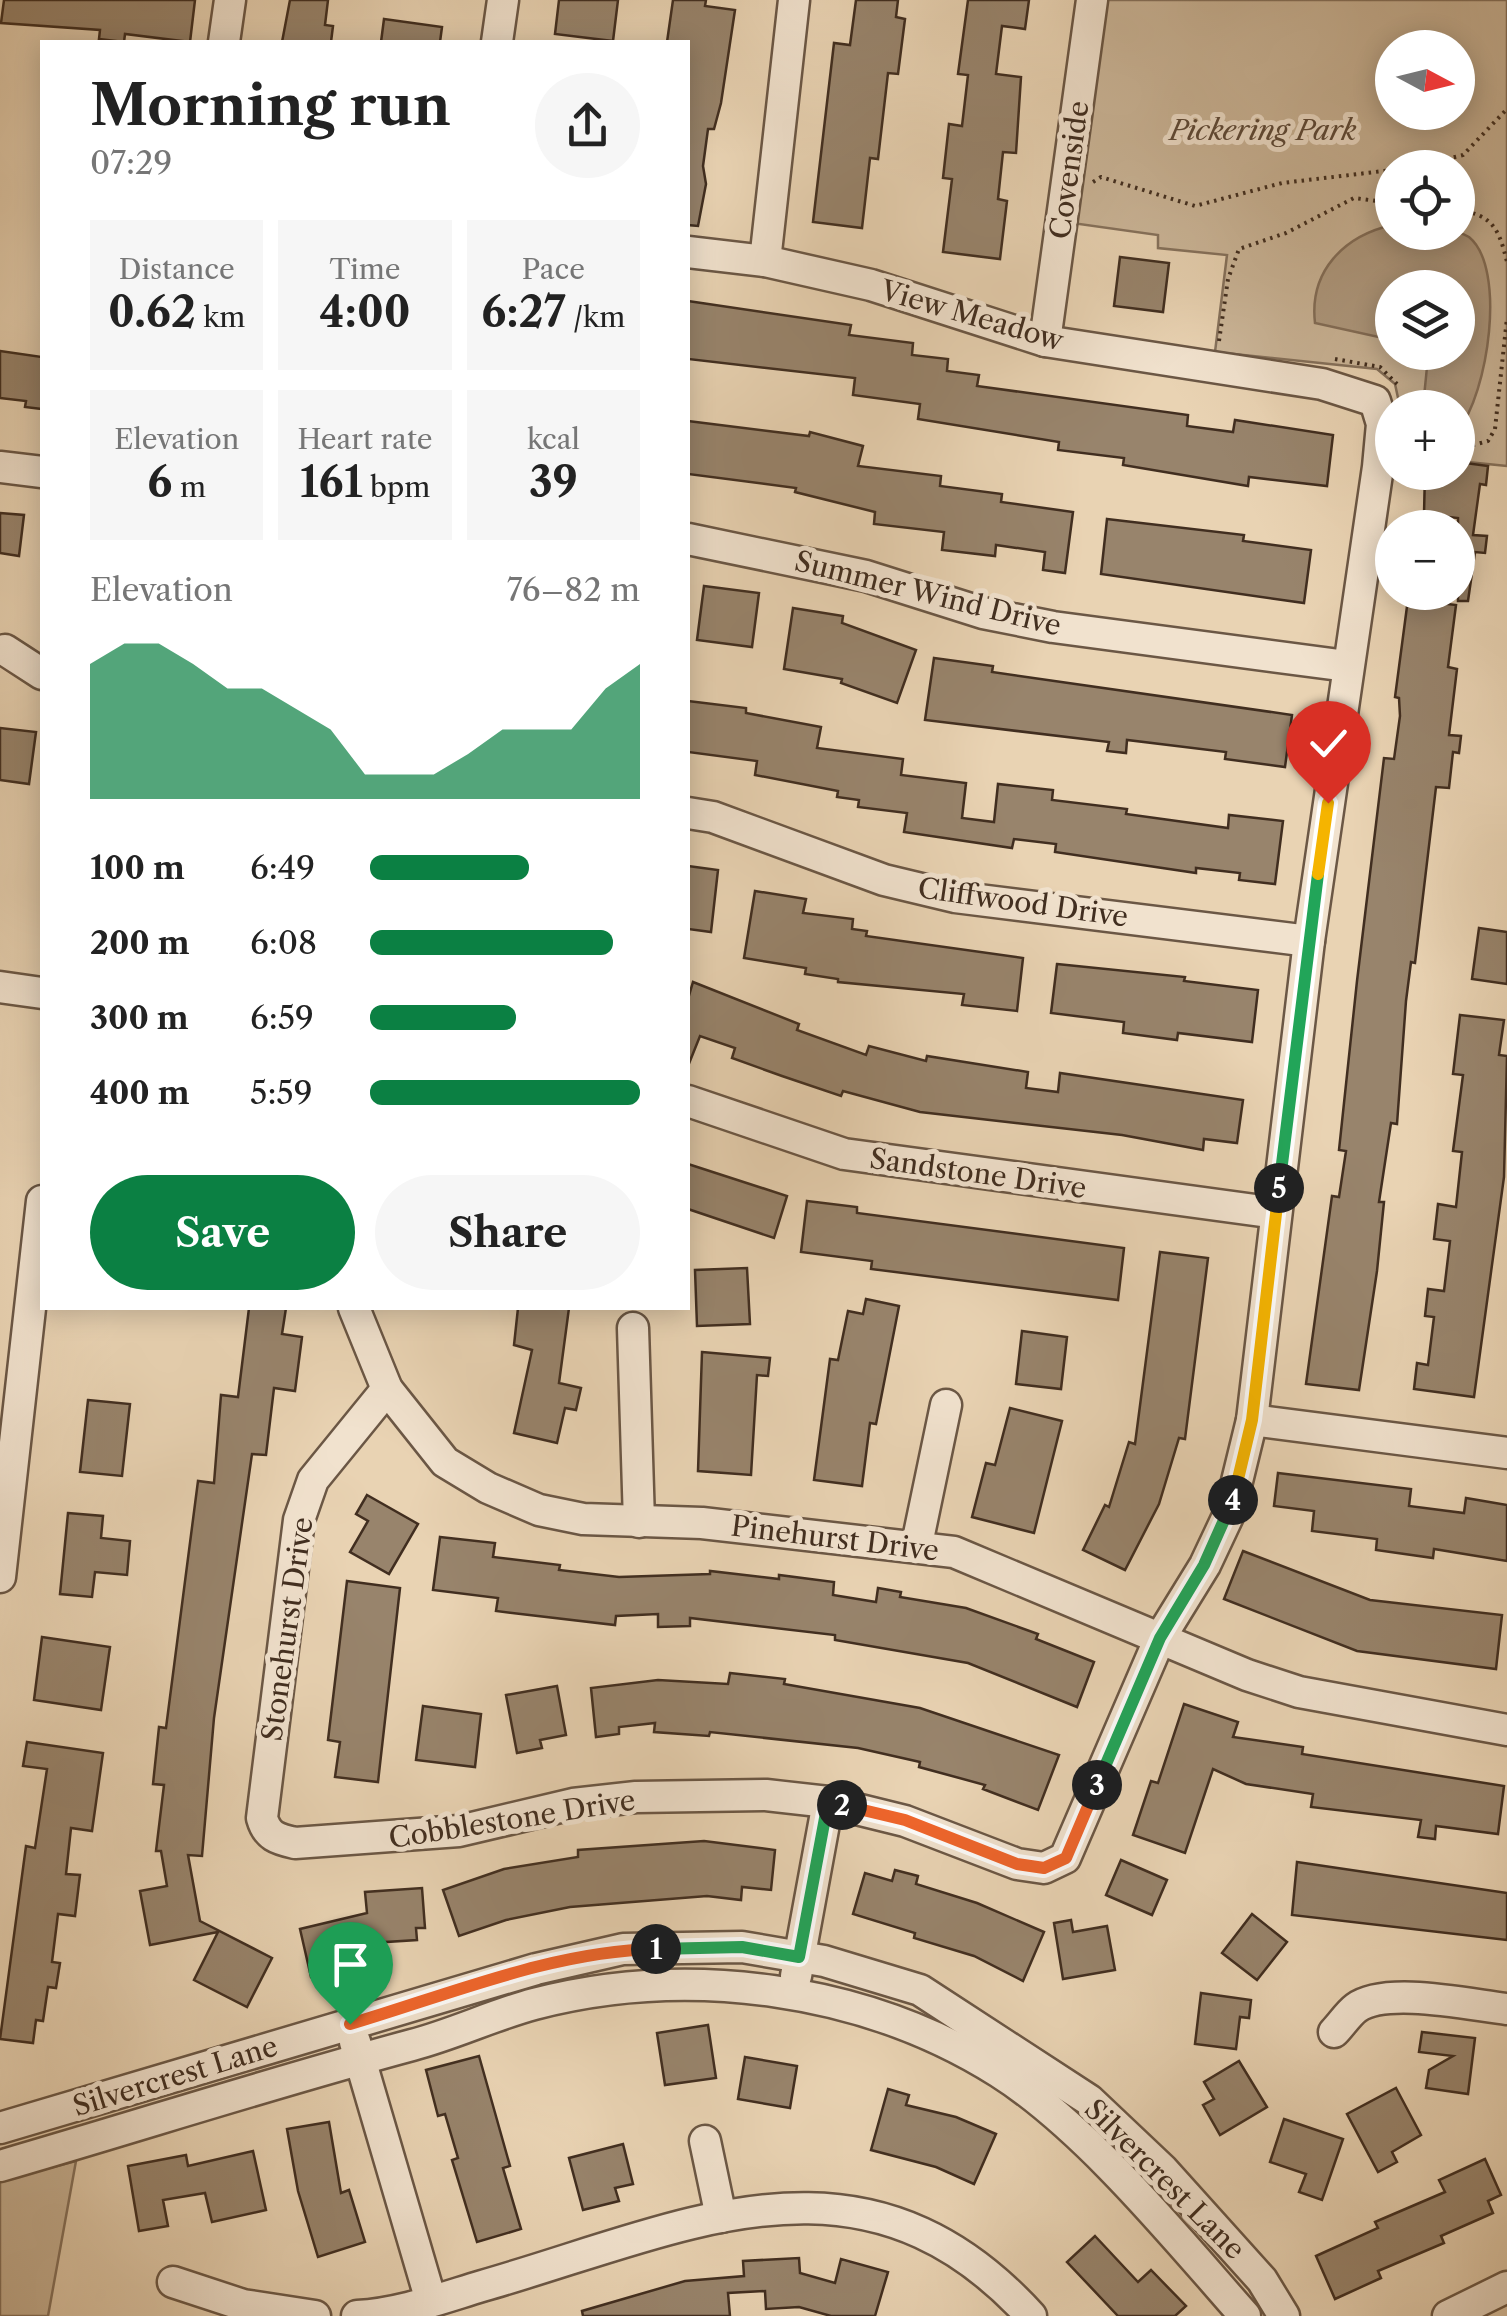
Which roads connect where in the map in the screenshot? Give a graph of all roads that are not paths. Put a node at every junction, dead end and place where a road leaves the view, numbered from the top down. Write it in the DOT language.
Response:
graph roads {
  1 [pos="230,0"];
  2 [pos="503,0"];
  3 [pos="794,0"];
  4 [pos="1092,0"];
  5 [pos="224,40"];
  6 [pos="497,40"];
  7 [pos="690,252"];
  8 [pos="764,261"];
  9 [pos="1045,341"];
  10 [pos="0,467"];
  11 [pos="40,472"];
  12 [pos="690,538"];
  13 [pos="5,650"];
  14 [pos="1347,666"];
  15 [pos="40,673"];
  16 [pos="690,812"];
  17 [pos="1309,941"];
  18 [pos="0,987"];
  19 [pos="40,994"];
  20 [pos="690,1102"];
  21 [pos="1276,1213"];
  22 [pos="40,1220"];
  23 [pos="355,1310"];
  24 [pos="634,1328"];
  25 [pos="388,1389"];
  26 [pos="946,1405"];
  27 [pos="1252,1420"];
  28 [pos="1507,1453"];
  29 [pos="639,1522"];
  30 [pos="917,1544"];
  31 [pos="0,1577"];
  32 [pos="1160,1638"];
  33 [pos="1507,1730"];
  34 [pos="828,1802"];
  35 [pos="271,1834"];
  36 [pos="799,1957"];
  37 [pos="792,1994"];
  38 [pos="1507,2010"];
  39 [pos="350,2024"];
  40 [pos="1334,2032"];
  41 [pos="360,2059"];
  42 [pos="0,2128"];
  43 [pos="705,2141"];
  44 [pos="0,2166"];
  45 [pos="721,2217"];
  46 [pos="173,2282"];
  47 [pos="1507,2287"];
  48 [pos="431,2301"];
  49 [pos="314,2316"];
  50 [pos="357,2316"];
  51 [pos="1031,2316"];
  52 [pos="1245,2316"];
  53 [pos="1284,2316"];
  54 [pos="1448,2316"];
  1 -- 5 [label="street"];
  2 -- 6 [label="street"];
  3 -- 8 [label="street"];
  4 -- 9 [label="street, Covenside"];
  7 -- 8 [label="street, View Meadow"];
  8 -- 9 [label="street, View Meadow"];
  9 -- 14 [label="street, View Meadow"];
  10 -- 11 [label="street"];
  12 -- 14 [label="street, Summer Wind Drive"];
  13 -- 15 [label="street"];
  14 -- 17 [label="street"];
  16 -- 17 [label="street, Cliffwood Drive"];
  17 -- 21 [label="street"];
  18 -- 19 [label="street"];
  20 -- 21 [label="street, Sandstone Drive"];
  21 -- 27 [label="street"];
  22 -- 31 [label="street"];
  23 -- 25 [label="street, Pinehurst Drive"];
  24 -- 29 [label="street"];
  25 -- 29 [label="street, Pinehurst Drive"];
  25 -- 35 [label="street, Stonehurst Drive"];
  26 -- 30 [label="street"];
  27 -- 28 [label="street"];
  27 -- 32 [label="street"];
  29 -- 30 [label="street, Pinehurst Drive"];
  30 -- 32 [label="street, Pinehurst Drive"];
  32 -- 33 [label="street, Pinehurst Drive"];
  32 -- 34 [label="street, Cobblestone Drive"];
  34 -- 35 [label="street, Cobblestone Drive"];
  34 -- 36 [label="street"];
  36 -- 37 [label="street"];
  36 -- 39 [label="street, Silvercrest Lane"];
  36 -- 53 [label="street, Silvercrest Lane"];
  37 -- 41 [label="street, Silvercrest Lane"];
  37 -- 52 [label="street, Silvercrest Lane"];
  38 -- 40 [label="street"];
  39 -- 41 [label="street"];
  39 -- 42 [label="street, Silvercrest Lane"];
  41 -- 44 [label="street, Silvercrest Lane"];
  41 -- 48 [label="street"];
  43 -- 45 [label="street"];
  45 -- 48 [label="street"];
  45 -- 51 [label="street"];
  46 -- 49 [label="street"];
  47 -- 54 [label="street"];
  48 -- 50 [label="street"];
}
